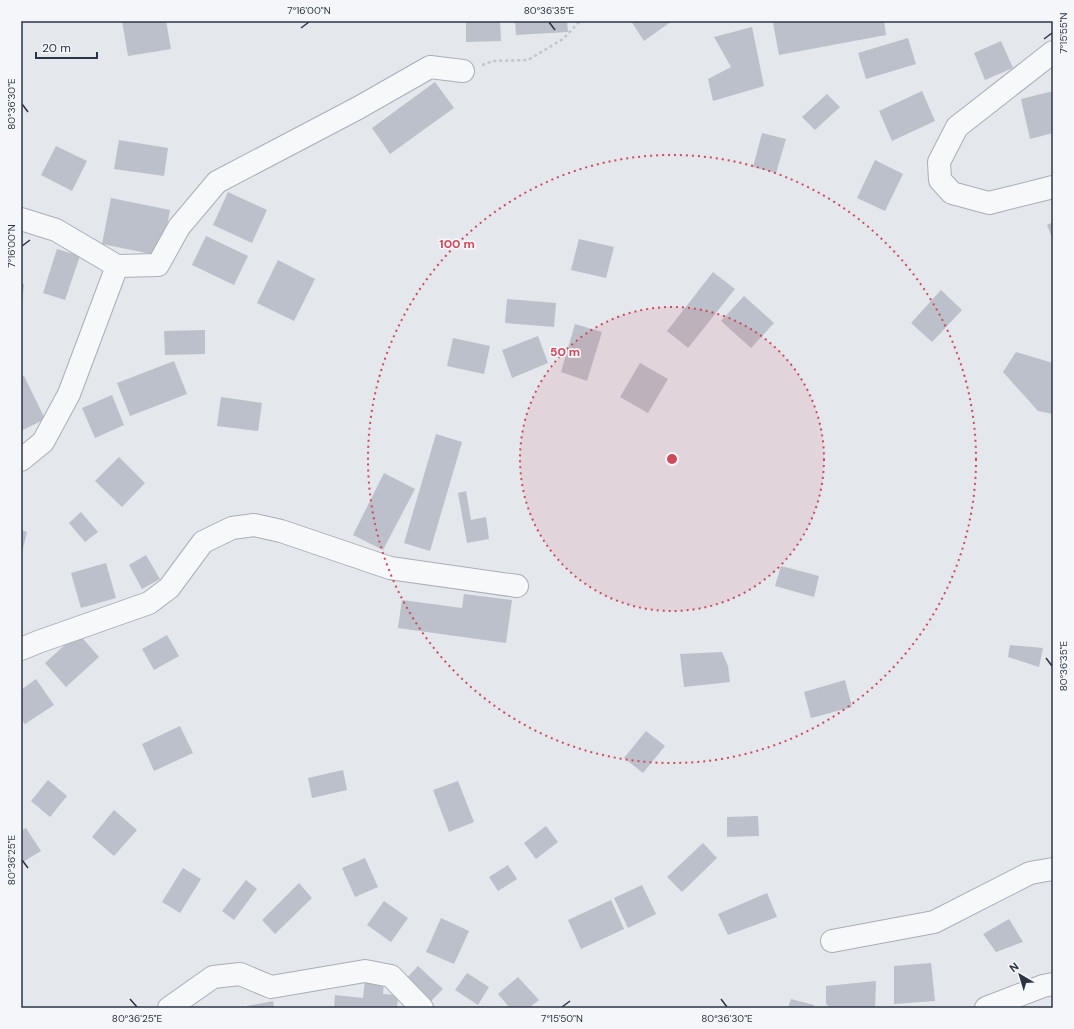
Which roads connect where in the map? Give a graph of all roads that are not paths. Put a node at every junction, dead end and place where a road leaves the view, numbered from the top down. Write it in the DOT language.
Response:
graph roads {
  1 [pos="1053,52"];
  2 [pos="463,72"];
  3 [pos="1053,187"];
  4 [pos="21,219"];
  5 [pos="117,266"];
  6 [pos="21,460"];
  7 [pos="517,586"];
  8 [pos="21,650"];
  9 [pos="1053,869"];
  10 [pos="832,941"];
  11 [pos="1053,984"];
  12 [pos="169,1008"];
  13 [pos="422,1008"];
  14 [pos="986,1008"];
  1 -- 3 [label="street"];
  2 -- 5 [label="street"];
  4 -- 5 [label="street"];
  5 -- 6 [label="street"];
  7 -- 8 [label="street"];
  9 -- 10 [label="street"];
  11 -- 14 [label="street"];
  12 -- 13 [label="street"];
}
